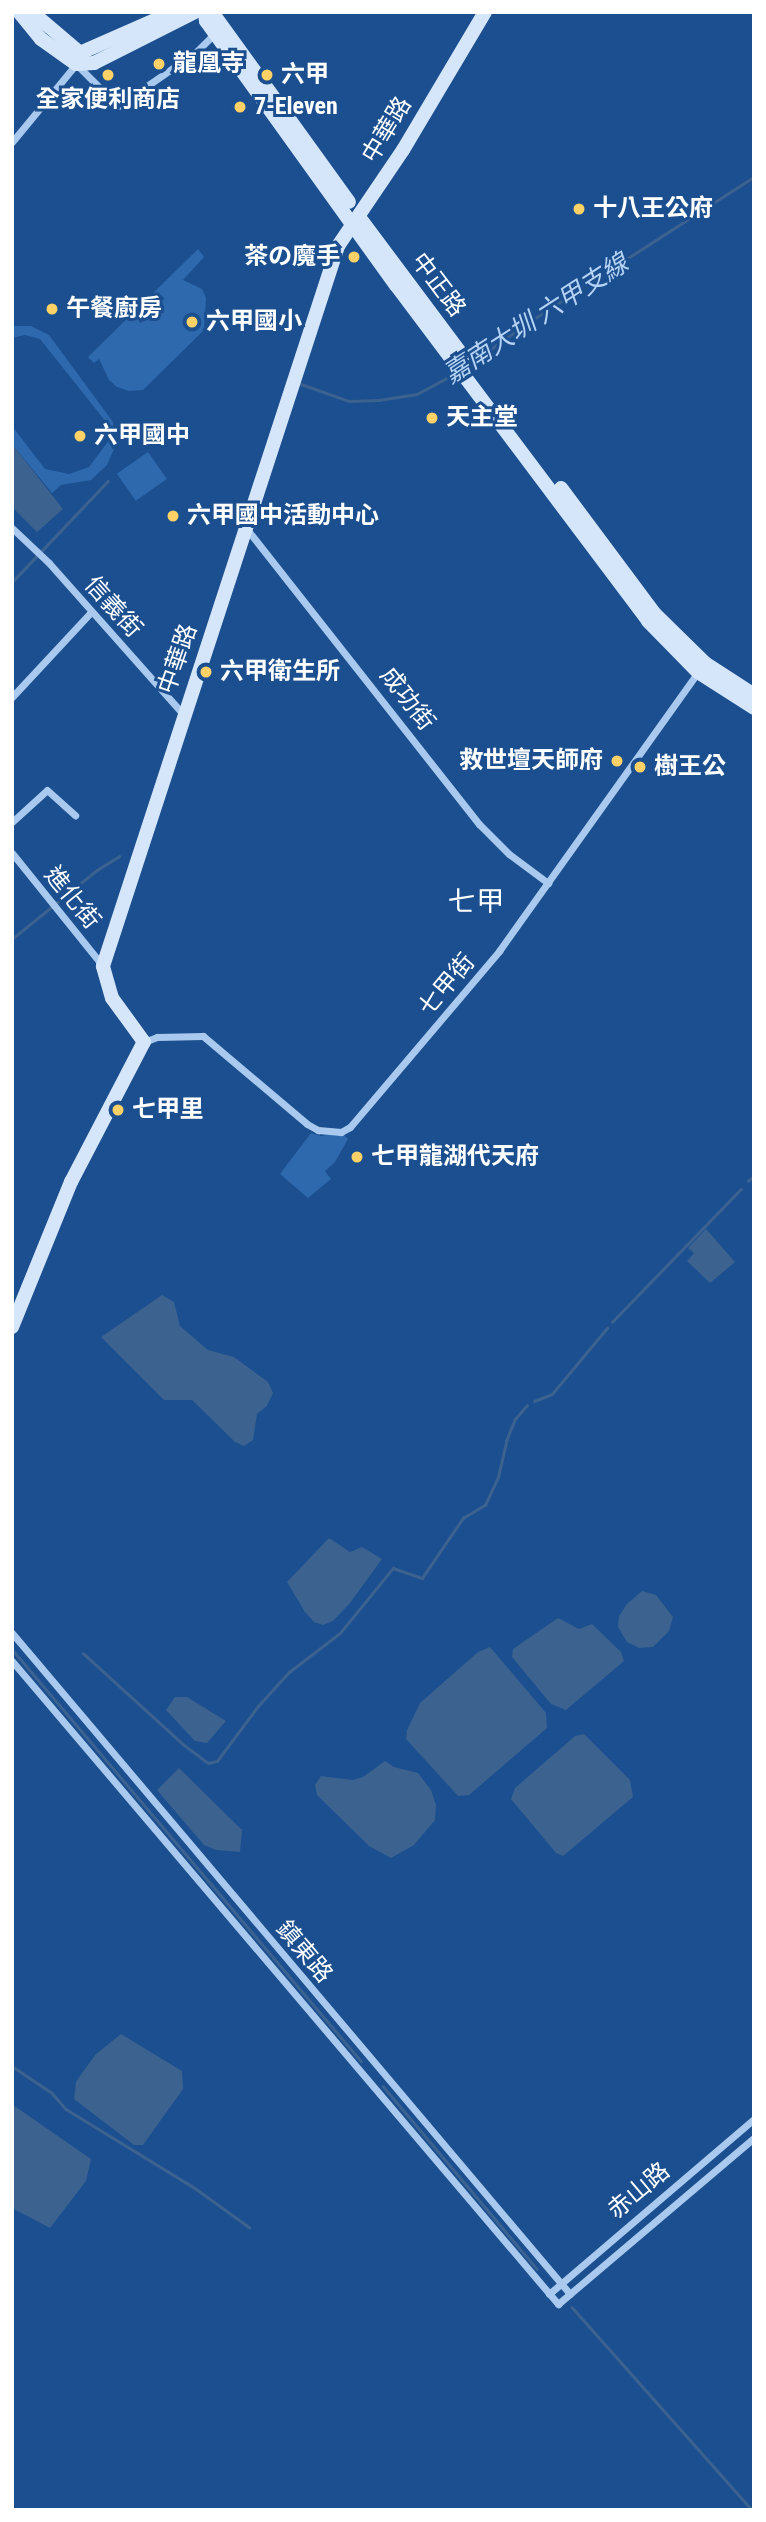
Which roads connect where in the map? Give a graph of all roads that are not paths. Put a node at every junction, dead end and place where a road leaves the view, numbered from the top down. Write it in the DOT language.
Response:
graph roads {
  1 [pos="19,12"];
  2 [pos="32,12"];
  3 [pos="173,12"];
  4 [pos="195,12"];
  5 [pos="205,12"];
  6 [pos="212,12"];
  7 [pos="485,12"];
  8 [pos="216,33"];
  9 [pos="78,58"];
  10 [pos="12,142"];
  11 [pos="357,221"];
  12 [pos="245,527"];
  13 [pos="12,528"];
  14 [pos="91,612"];
  15 [pos="701,668"];
  16 [pos="754,695"];
  17 [pos="12,697"];
  18 [pos="754,708"];
  19 [pos="183,714"];
  20 [pos="75,815"];
  21 [pos="12,822"];
  22 [pos="12,853"];
  23 [pos="548,883"];
  24 [pos="103,966"];
  25 [pos="144,1042"];
  26 [pos="12,1327"];
  27 [pos="12,1633"];
  28 [pos="12,1661"];
  29 [pos="754,2119"];
  30 [pos="754,2138"];
  31 [pos="561,2283"];
  32 [pos="549,2294"];
  33 [pos="569,2294"];
  34 [pos="558,2304"];
  1 -- 9 [label="main road"];
  2 -- 9 [label="main road"];
  3 -- 9 [label="main road"];
  4 -- 9 [label="main road"];
  5 -- 8 [label="main road, 中正路"];
  6 -- 11 [label="main road, 中正路"];
  7 -- 11 [label="main road, 中華路"];
  8 -- 9 [label="street"];
  8 -- 11 [label="main road, 中正路"];
  9 -- 10 [label="street"];
  11 -- 12 [label="main road, 中華路"];
  11 -- 15 [label="main road, 中正路"];
  12 -- 19 [label="main road, 中華路"];
  12 -- 23 [label="street, 成功街"];
  13 -- 14 [label="street, 信義街"];
  14 -- 17 [label="street"];
  14 -- 19 [label="street, 信義街"];
  15 -- 16 [label="main road, 中正路"];
  15 -- 18 [label="main road, 中正路"];
  15 -- 23 [label="street, 七甲街"];
  19 -- 24 [label="main road, 中華路"];
  20 -- 21 [label="street"];
  22 -- 24 [label="street, 進化街"];
  23 -- 25 [label="street, 七甲街"];
  24 -- 25 [label="main road"];
  25 -- 26 [label="main road"];
  27 -- 31 [label="street, 鎮東路"];
  28 -- 32 [label="street, 鎮東路"];
  29 -- 31 [label="street, 赤山路"];
  30 -- 33 [label="street, 赤山路"];
  31 -- 32 [label="street, 赤山路"];
  31 -- 33 [label="street, 鎮東路"];
  32 -- 34 [label="street, 鎮東路"];
  33 -- 34 [label="street, 赤山路"];
}
